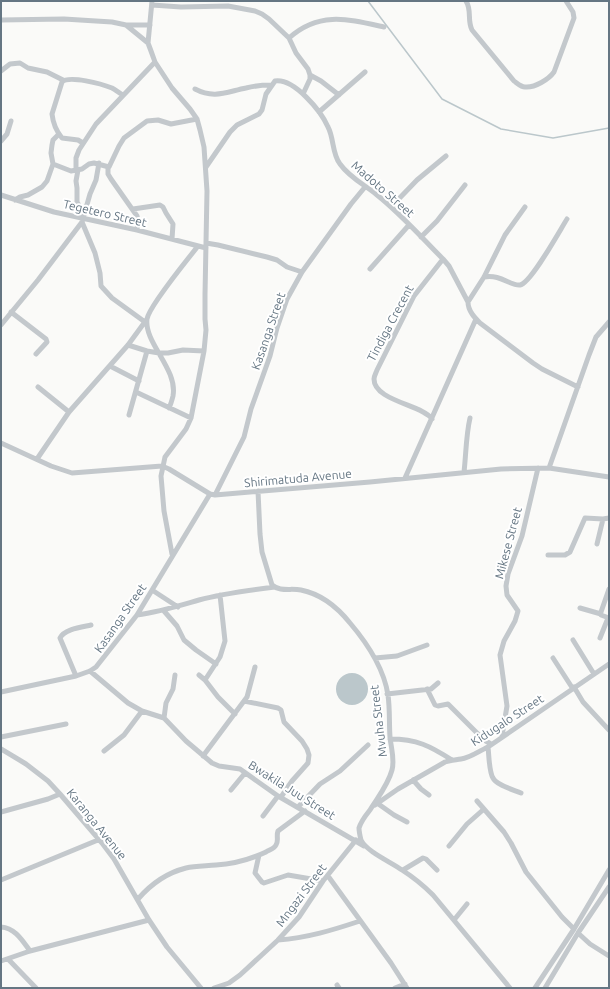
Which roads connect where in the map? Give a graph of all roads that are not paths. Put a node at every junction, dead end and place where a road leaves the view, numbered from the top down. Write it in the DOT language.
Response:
graph roads {
  1 [pos="466,1"];
  2 [pos="566,1"];
  3 [pos="152,3"];
  4 [pos="1,20"];
  5 [pos="126,25"];
  6 [pos="150,25"];
  7 [pos="384,27"];
  8 [pos="289,38"];
  9 [pos="148,43"];
  10 [pos="155,62"];
  11 [pos="1,71"];
  12 [pos="365,72"];
  13 [pos="310,75"];
  14 [pos="63,80"];
  15 [pos="271,85"];
  16 [pos="194,89"];
  17 [pos="303,94"];
  18 [pos="123,95"];
  19 [pos="339,95"];
  20 [pos="319,112"];
  21 [pos="196,119"];
  22 [pos="11,121"];
  23 [pos="58,134"];
  24 [pos="1,141"];
  25 [pos="83,143"];
  26 [pos="446,156"];
  27 [pos="53,164"];
  28 [pos="99,164"];
  29 [pos="206,167"];
  30 [pos="108,168"];
  31 [pos="77,170"];
  32 [pos="465,185"];
  33 [pos="365,187"];
  34 [pos="1,195"];
  35 [pos="15,200"];
  36 [pos="390,207"];
  37 [pos="525,207"];
  38 [pos="133,209"];
  39 [pos="83,218"];
  40 [pos="567,219"];
  41 [pos="409,225"];
  42 [pos="137,230"];
  43 [pos="421,237"];
  44 [pos="172,239"];
  45 [pos="198,246"];
  46 [pos="206,246"];
  47 [pos="444,259"];
  48 [pos="370,269"];
  49 [pos="302,272"];
  50 [pos="484,277"];
  51 [pos="468,302"];
  52 [pos="11,312"];
  53 [pos="476,319"];
  54 [pos="146,320"];
  55 [pos="609,322"];
  56 [pos="1,326"];
  57 [pos="128,345"];
  58 [pos="147,351"];
  59 [pos="204,351"];
  60 [pos="160,353"];
  61 [pos="36,354"];
  62 [pos="110,366"];
  63 [pos="139,381"];
  64 [pos="38,387"];
  65 [pos="578,387"];
  66 [pos="136,392"];
  67 [pos="169,408"];
  68 [pos="69,412"];
  69 [pos="129,415"];
  70 [pos="191,418"];
  71 [pos="470,418"];
  72 [pos="432,419"];
  73 [pos="1,443"];
  74 [pos="37,459"];
  75 [pos="162,466"];
  76 [pos="538,468"];
  77 [pos="549,468"];
  78 [pos="464,472"];
  79 [pos="609,477"];
  80 [pos="405,478"];
  81 [pos="258,491"];
  82 [pos="212,494"];
  83 [pos="609,518"];
  84 [pos="603,519"];
  85 [pos="597,544"];
  86 [pos="172,554"];
  87 [pos="548,555"];
  88 [pos="275,587"];
  89 [pos="609,589"];
  90 [pos="152,590"];
  91 [pos="220,596"];
  92 [pos="178,607"];
  93 [pos="580,608"];
  94 [pos="164,611"];
  95 [pos="601,614"];
  96 [pos="137,615"];
  97 [pos="609,618"];
  98 [pos="91,625"];
  99 [pos="600,638"];
  100 [pos="573,640"];
  101 [pos="427,645"];
  102 [pos="375,658"];
  103 [pos="552,658"];
  104 [pos="216,664"];
  105 [pos="609,664"];
  106 [pos="255,667"];
  107 [pos="90,672"];
  108 [pos="594,674"];
  109 [pos="175,675"];
  110 [pos="199,675"];
  111 [pos="76,676"];
  112 [pos="205,680"];
  113 [pos="438,683"];
  114 [pos="574,688"];
  115 [pos="427,689"];
  116 [pos="1,692"];
  117 [pos="388,694"];
  118 [pos="244,701"];
  119 [pos="142,711"];
  120 [pos="234,714"];
  121 [pos="164,718"];
  122 [pos="66,724"];
  123 [pos="609,730"];
  124 [pos="502,736"];
  125 [pos="1,737"];
  126 [pos="390,739"];
  127 [pos="368,745"];
  128 [pos="490,746"];
  129 [pos="1,748"];
  130 [pos="104,751"];
  131 [pos="203,756"];
  132 [pos="452,760"];
  133 [pos="245,773"];
  134 [pos="413,780"];
  135 [pos="231,790"];
  136 [pos="521,793"];
  137 [pos="60,794"];
  138 [pos="429,795"];
  139 [pos="279,797"];
  140 [pos="478,801"];
  141 [pos="377,803"];
  142 [pos="298,807"];
  143 [pos="371,808"];
  144 [pos="484,809"];
  145 [pos="305,811"];
  146 [pos="1,812"];
  147 [pos="263,816"];
  148 [pos="407,822"];
  149 [pos="360,835"];
  150 [pos="98,840"];
  151 [pos="355,841"];
  152 [pos="449,846"];
  153 [pos="367,848"];
  154 [pos="259,855"];
  155 [pos="403,870"];
  156 [pos="437,870"];
  157 [pos="609,870"];
  158 [pos="328,876"];
  159 [pos="1,880"];
  160 [pos="324,881"];
  161 [pos="609,887"];
  162 [pos="138,899"];
  163 [pos="467,904"];
  164 [pos="149,920"];
  165 [pos="454,920"];
  166 [pos="360,921"];
  167 [pos="1,927"];
  168 [pos="574,929"];
  169 [pos="578,933"];
  170 [pos="278,940"];
  171 [pos="30,951"];
  172 [pos="609,956"];
  173 [pos="8,959"];
  174 [pos="1,961"];
  175 [pos="406,986"];
  176 [pos="36,988"];
  177 [pos="201,988"];
  178 [pos="214,988"];
  179 [pos="395,988"];
  180 [pos="510,988"];
  181 [pos="535,988"];
  182 [pos="545,988"];
  1 -- 2 [label="street"];
  3 -- 6 [label="street"];
  3 -- 8 [label="street"];
  4 -- 5 [label="street"];
  5 -- 6 [label="street"];
  5 -- 9 [label="street"];
  6 -- 9 [label="street"];
  7 -- 8 [label="street"];
  8 -- 13 [label="street"];
  9 -- 10 [label="street"];
  10 -- 18 [label="street"];
  10 -- 21 [label="street"];
  11 -- 14 [label="street"];
  12 -- 19 [label="street"];
  13 -- 17 [label="street"];
  13 -- 19 [label="street"];
  14 -- 18 [label="street"];
  14 -- 23 [label="street"];
  15 -- 16 [label="street, Madoto Street"];
  15 -- 17 [label="street, Madoto Street"];
  15 -- 29 [label="street"];
  17 -- 20 [label="street, Madoto Street"];
  18 -- 25 [label="street"];
  19 -- 20 [label="street"];
  20 -- 33 [label="street, Madoto Street"];
  21 -- 29 [label="street"];
  21 -- 30 [label="street"];
  22 -- 24 [label="street"];
  23 -- 25 [label="street"];
  23 -- 27 [label="street"];
  25 -- 31 [label="street"];
  26 -- 36 [label="street"];
  27 -- 31 [label="street"];
  27 -- 35 [label="street"];
  28 -- 30 [label="street"];
  28 -- 31 [label="street"];
  28 -- 39 [label="street"];
  29 -- 46 [label="street"];
  30 -- 38 [label="street"];
  31 -- 39 [label="street"];
  32 -- 43 [label="street"];
  33 -- 36 [label="street, Madoto Street"];
  33 -- 49 [label="street, Kasanga Street"];
  34 -- 35 [label="street, Tegetero Street"];
  35 -- 39 [label="street, Tegetero Street"];
  36 -- 41 [label="street, Madoto Street"];
  37 -- 50 [label="street"];
  38 -- 42 [label="street"];
  38 -- 44 [label="street"];
  39 -- 42 [label="street, Tegetero Street"];
  39 -- 52 [label="street"];
  39 -- 54 [label="street"];
  40 -- 50 [label="street"];
  41 -- 43 [label="street, Madoto Street"];
  41 -- 48 [label="street"];
  42 -- 44 [label="street, Tegetero Street"];
  43 -- 47 [label="street, Madoto Street"];
  44 -- 45 [label="street, Tegetero Street"];
  45 -- 46 [label="street, Tegetero Street"];
  45 -- 54 [label="street"];
  46 -- 49 [label="street, Tegetero Street"];
  46 -- 59 [label="street"];
  47 -- 51 [label="street, Madoto Street"];
  47 -- 72 [label="street, Tindiga Crecent"];
  49 -- 82 [label="street, Kasanga Street"];
  50 -- 51 [label="street"];
  51 -- 53 [label="street"];
  52 -- 56 [label="street"];
  52 -- 61 [label="street"];
  53 -- 65 [label="street"];
  53 -- 72 [label="street"];
  54 -- 57 [label="street"];
  54 -- 60 [label="street"];
  55 -- 65 [label="street"];
  57 -- 58 [label="street"];
  57 -- 62 [label="street"];
  58 -- 60 [label="street"];
  58 -- 63 [label="street"];
  59 -- 60 [label="street"];
  59 -- 70 [label="street"];
  60 -- 67 [label="street"];
  62 -- 63 [label="street"];
  62 -- 68 [label="street"];
  63 -- 66 [label="street"];
  64 -- 68 [label="street"];
  65 -- 77 [label="street"];
  66 -- 67 [label="street"];
  66 -- 69 [label="street"];
  67 -- 70 [label="street"];
  68 -- 74 [label="street"];
  70 -- 75 [label="street"];
  71 -- 78 [label="street"];
  72 -- 80 [label="street"];
  73 -- 74 [label="street"];
  74 -- 75 [label="street"];
  75 -- 82 [label="street"];
  75 -- 86 [label="street"];
  76 -- 77 [label="street, Shirimatuda Avenue"];
  76 -- 78 [label="street, Shirimatuda Avenue"];
  76 -- 124 [label="street, Mikese Street"];
  77 -- 79 [label="street, Shirimatuda Avenue"];
  78 -- 80 [label="street, Shirimatuda Avenue"];
  80 -- 81 [label="street, Shirimatuda Avenue"];
  81 -- 82 [label="street, Shirimatuda Avenue"];
  81 -- 88 [label="street"];
  82 -- 86 [label="street, Kasanga Street"];
  83 -- 84 [label="street"];
  84 -- 85 [label="street"];
  84 -- 87 [label="street"];
  86 -- 90 [label="street, Kasanga Street"];
  88 -- 91 [label="street, Mvuha Street"];
  88 -- 102 [label="street, Mvuha Street"];
  89 -- 95 [label="street"];
  90 -- 92 [label="street"];
  90 -- 96 [label="street, Kasanga Street"];
  91 -- 92 [label="street, Mvuha Street"];
  91 -- 104 [label="street"];
  92 -- 94 [label="street, Mvuha Street"];
  93 -- 95 [label="street"];
  94 -- 96 [label="street, Mvuha Street"];
  94 -- 104 [label="street"];
  95 -- 97 [label="street"];
  96 -- 107 [label="street, Kasanga Street"];
  97 -- 99 [label="street"];
  98 -- 111 [label="street"];
  100 -- 108 [label="street"];
  101 -- 102 [label="street"];
  102 -- 117 [label="street, Mvuha Street"];
  103 -- 114 [label="street"];
  104 -- 112 [label="street"];
  105 -- 108 [label="street, Kidugalo Street"];
  106 -- 118 [label="street"];
  107 -- 111 [label="street, Kasanga Street"];
  107 -- 119 [label="street, Bwakila Juu Street"];
  108 -- 114 [label="street, Kidugalo Street"];
  109 -- 121 [label="street"];
  110 -- 112 [label="street"];
  111 -- 116 [label="street, Kasanga Street"];
  112 -- 120 [label="street"];
  113 -- 115 [label="street"];
  114 -- 123 [label="street"];
  114 -- 124 [label="street, Kidugalo Street"];
  115 -- 117 [label="street"];
  115 -- 128 [label="street"];
  117 -- 126 [label="street, Mvuha Street"];
  118 -- 120 [label="street"];
  118 -- 139 [label="street"];
  119 -- 121 [label="street, Bwakila Juu Street"];
  119 -- 130 [label="street"];
  120 -- 131 [label="street"];
  121 -- 131 [label="street, Bwakila Juu Street"];
  122 -- 125 [label="street"];
  124 -- 128 [label="street, Kidugalo Street"];
  126 -- 132 [label="street"];
  126 -- 143 [label="street, Mvuha Street"];
  127 -- 142 [label="street"];
  128 -- 132 [label="street, Kidugalo Street"];
  128 -- 136 [label="street"];
  129 -- 137 [label="street, Karanga Avenue"];
  131 -- 133 [label="street, Bwakila Juu Street"];
  132 -- 134 [label="street, Kidugalo Street"];
  133 -- 135 [label="street"];
  133 -- 139 [label="street, Bwakila Juu Street"];
  134 -- 138 [label="street"];
  134 -- 141 [label="street, Kidugalo Street"];
  137 -- 146 [label="street"];
  137 -- 150 [label="street, Karanga Avenue"];
  139 -- 142 [label="street, Bwakila Juu Street"];
  139 -- 147 [label="street"];
  140 -- 144 [label="street"];
  141 -- 143 [label="street, Kidugalo Street"];
  141 -- 148 [label="street"];
  142 -- 145 [label="street, Bwakila Juu Street"];
  143 -- 149 [label="street, Mvuha Street"];
  144 -- 152 [label="street"];
  144 -- 168 [label="street"];
  145 -- 151 [label="street, Bwakila Juu Street"];
  145 -- 154 [label="street"];
  149 -- 151 [label="street, Mngazi Street"];
  149 -- 153 [label="street"];
  150 -- 159 [label="street"];
  150 -- 162 [label="street, Karanga Avenue"];
  151 -- 153 [label="street, Bwakila Juu Street"];
  151 -- 158 [label="street, Mngazi Street"];
  153 -- 155 [label="street"];
  154 -- 160 [label="street"];
  154 -- 162 [label="street"];
  155 -- 156 [label="street"];
  155 -- 165 [label="street"];
  157 -- 168 [label="street"];
  158 -- 160 [label="street, Mngazi Street"];
  158 -- 166 [label="street"];
  160 -- 170 [label="street, Mngazi Street"];
  161 -- 169 [label="street"];
  162 -- 164 [label="street, Karanga Avenue"];
  163 -- 165 [label="street"];
  164 -- 171 [label="street"];
  164 -- 177 [label="street, Karanga Avenue"];
  165 -- 180 [label="street"];
  166 -- 170 [label="street"];
  166 -- 175 [label="street"];
  167 -- 171 [label="street"];
  168 -- 181 [label="street"];
  169 -- 172 [label="street"];
  169 -- 182 [label="street"];
  170 -- 178 [label="street, Mngazi Street"];
  171 -- 173 [label="street"];
  173 -- 174 [label="street"];
  173 -- 176 [label="street"];
  175 -- 179 [label="street"];
}
